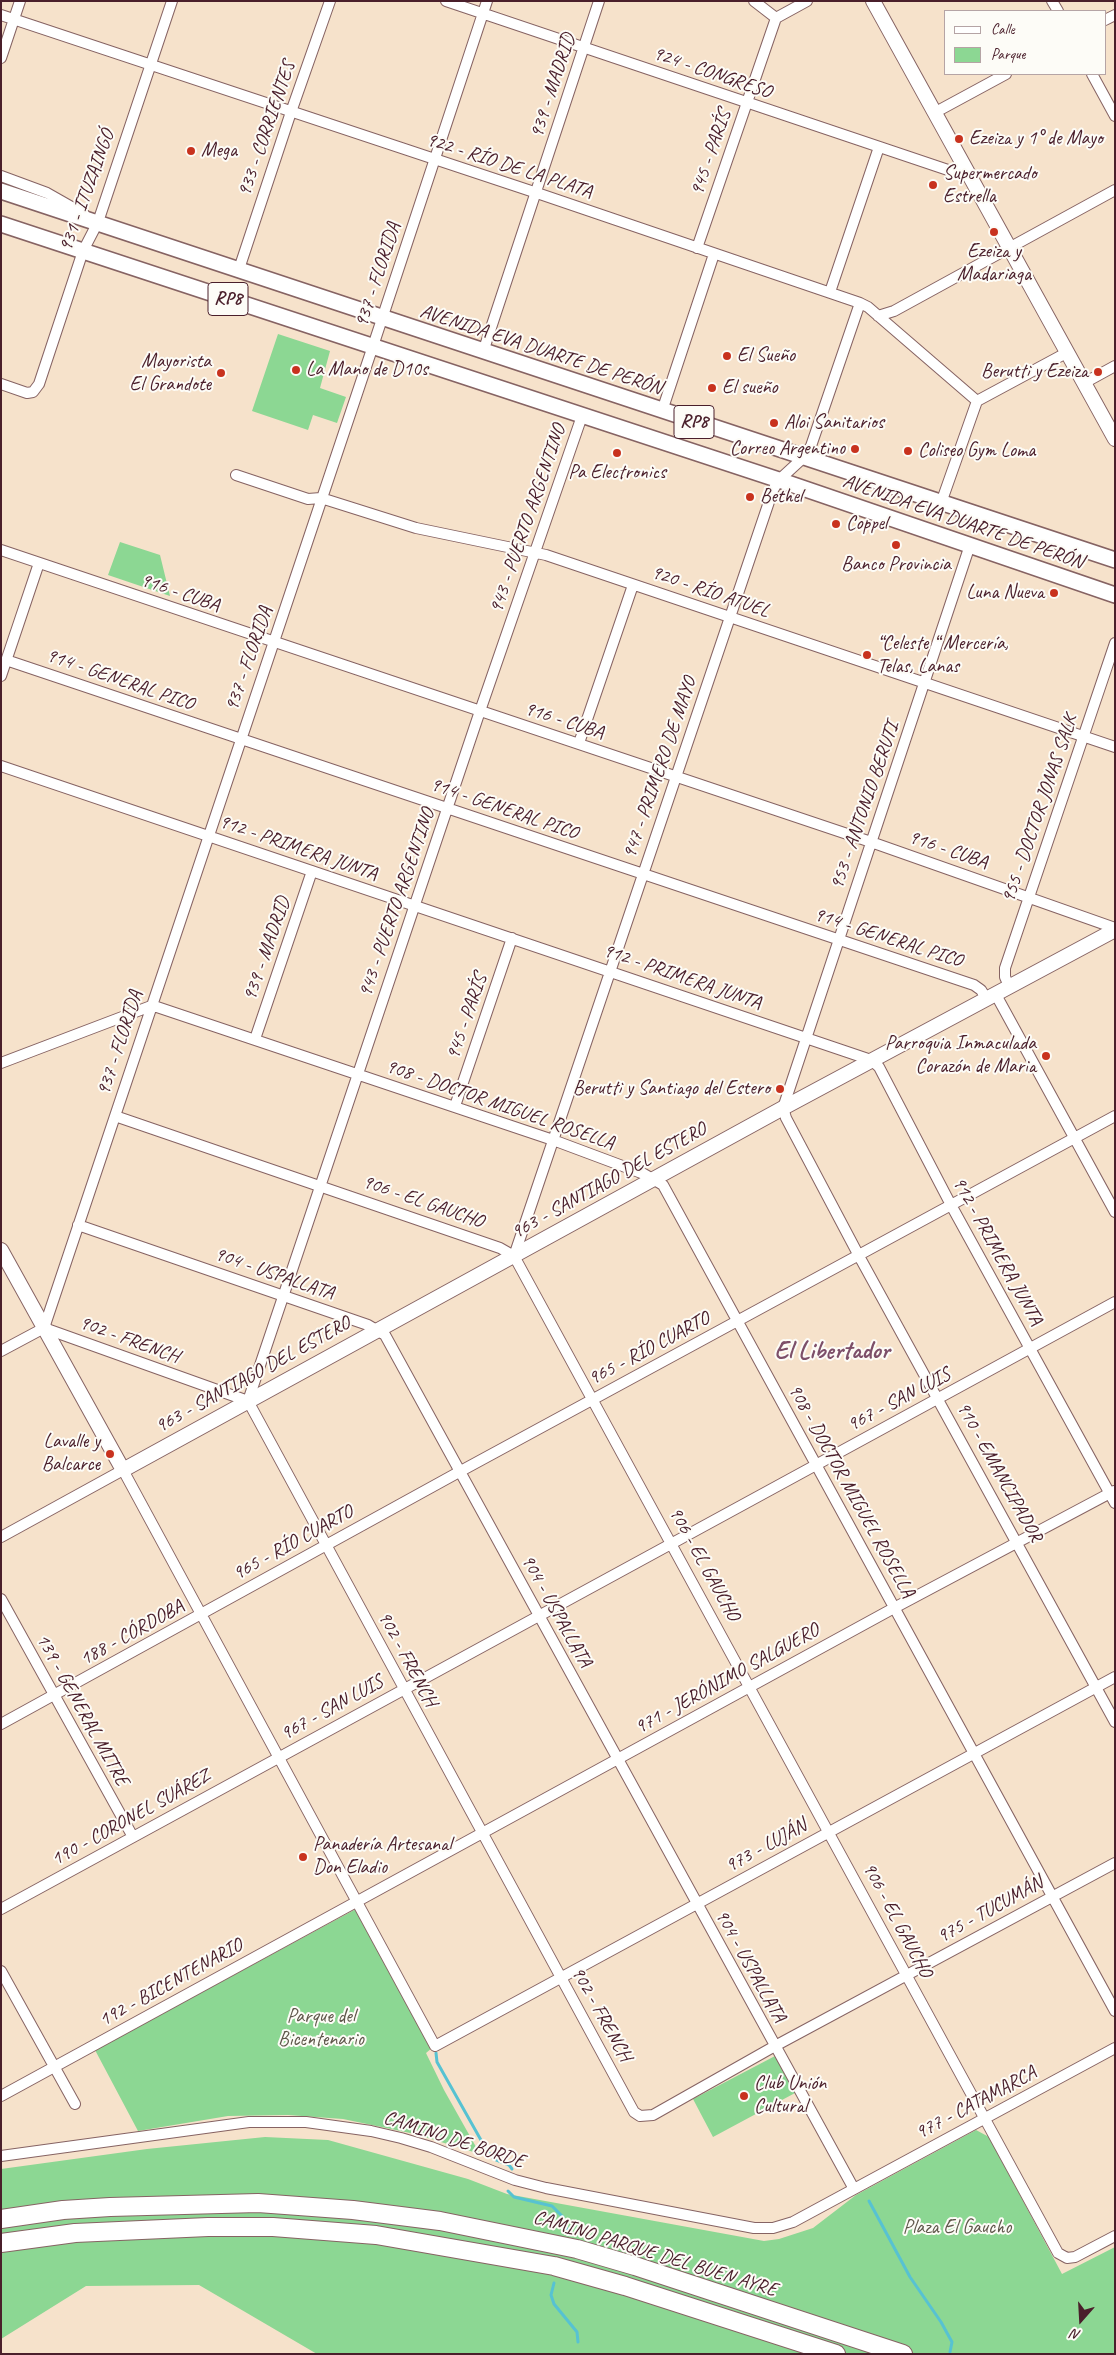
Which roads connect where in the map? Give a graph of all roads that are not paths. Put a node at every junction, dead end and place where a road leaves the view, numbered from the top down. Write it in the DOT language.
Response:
graph roads {
  1 [pos="20,1"];
  2 [pos="172,1"];
  3 [pos="330,1"];
  4 [pos="446,1"];
  5 [pos="486,1"];
  6 [pos="599,1"];
  7 [pos="754,1"];
  8 [pos="807,1"];
  9 [pos="873,1"];
  10 [pos="482,13"];
  11 [pos="1,15"];
  12 [pos="776,18"];
  13 [pos="14,20"];
  14 [pos="584,48"];
  15 [pos="1,58"];
  16 [pos="150,66"];
  17 [pos="1004,75"];
  18 [pos="1093,75"];
  19 [pos="746,104"];
  20 [pos="291,112"];
  21 [pos="934,112"];
  22 [pos="1115,116"];
  23 [pos="879,147"];
  24 [pos="435,160"];
  25 [pos="967,172"];
  26 [pos="1,176"];
  27 [pos="1115,190"];
  28 [pos="1,191"];
  29 [pos="537,193"];
  30 [pos="98,222"];
  31 [pos="1,224"];
  32 [pos="84,248"];
  33 [pos="697,248"];
  34 [pos="1010,248"];
  35 [pos="714,254"];
  36 [pos="240,269"];
  37 [pos="830,292"];
  38 [pos="860,303"];
  39 [pos="878,316"];
  40 [pos="382,318"];
  41 [pos="373,347"];
  42 [pos="484,352"];
  43 [pos="1068,352"];
  44 [pos="1115,366"];
  45 [pos="1084,383"];
  46 [pos="1,384"];
  47 [pos="977,401"];
  48 [pos="662,411"];
  49 [pos="582,416"];
  50 [pos="1115,438"];
  51 [pos="804,457"];
  52 [pos="236,475"];
  53 [pos="779,480"];
  54 [pos="321,498"];
  55 [pos="941,503"];
  56 [pos="970,544"];
  57 [pos="1,550"];
  58 [pos="534,552"];
  59 [pos="1115,560"];
  60 [pos="39,563"];
  61 [pos="633,585"];
  62 [pos="1115,595"];
  63 [pos="729,617"];
  64 [pos="273,643"];
  65 [pos="1115,643"];
  66 [pos="6,660"];
  67 [pos="1,676"];
  68 [pos="925,684"];
  69 [pos="480,711"];
  70 [pos="1083,736"];
  71 [pos="240,739"];
  72 [pos="579,743"];
  73 [pos="1115,747"];
  74 [pos="1,766"];
  75 [pos="676,777"];
  76 [pos="448,808"];
  77 [pos="207,836"];
  78 [pos="871,842"];
  79 [pos="312,871"];
  80 [pos="642,875"];
  81 [pos="1029,896"];
  82 [pos="414,906"];
  83 [pos="1115,929"];
  84 [pos="512,938"];
  85 [pos="838,940"];
  86 [pos="610,971"];
  87 [pos="1009,986"];
  88 [pos="990,996"];
  89 [pos="151,1006"];
  90 [pos="806,1038"];
  91 [pos="255,1039"];
  92 [pos="872,1060"];
  93 [pos="1,1063"];
  94 [pos="358,1075"];
  95 [pos="455,1106"];
  96 [pos="783,1108"];
  97 [pos="115,1116"];
  98 [pos="1115,1116"];
  99 [pos="1074,1137"];
  100 [pos="553,1140"];
  101 [pos="656,1179"];
  102 [pos="321,1185"];
  103 [pos="951,1205"];
  104 [pos="1115,1212"];
  105 [pos="78,1225"];
  106 [pos="1,1250"];
  107 [pos="514,1256"];
  108 [pos="859,1256"];
  109 [pos="284,1295"];
  110 [pos="1115,1302"];
  111 [pos="738,1321"];
  112 [pos="44,1328"];
  113 [pos="379,1330"];
  114 [pos="1030,1349"];
  115 [pos="1,1351"];
  116 [pos="939,1398"];
  117 [pos="594,1399"];
  118 [pos="248,1401"];
  119 [pos="817,1464"];
  120 [pos="123,1470"];
  121 [pos="459,1472"];
  122 [pos="1113,1495"];
  123 [pos="1,1537"];
  124 [pos="1018,1542"];
  125 [pos="673,1544"];
  126 [pos="327,1545"];
  127 [pos="1,1599"];
  128 [pos="894,1608"];
  129 [pos="200,1614"];
  130 [pos="540,1616"];
  131 [pos="1115,1677"];
  132 [pos="750,1687"];
  133 [pos="1096,1687"];
  134 [pos="403,1689"];
  135 [pos="53,1696"];
  136 [pos="1115,1722"];
  137 [pos="1,1724"];
  138 [pos="972,1753"];
  139 [pos="278,1758"];
  140 [pos="618,1759"];
  141 [pos="829,1831"];
  142 [pos="483,1834"];
  143 [pos="133,1837"];
  144 [pos="1115,1863"];
  145 [pos="1052,1896"];
  146 [pos="358,1901"];
  147 [pos="696,1904"];
  148 [pos="1,1909"];
  149 [pos="1,1971"];
  150 [pos="907,1976"];
  151 [pos="561,1977"];
  152 [pos="1115,2011"];
  153 [pos="775,2046"];
  154 [pos="1115,2048"];
  155 [pos="53,2067"];
  156 [pos="1,2096"];
  157 [pos="75,2104"];
  158 [pos="646,2117"];
  159 [pos="985,2118"];
  160 [pos="1,2156"];
  161 [pos="854,2190"];
  162 [pos="1,2219"];
  163 [pos="1115,2236"];
  164 [pos="1,2244"];
  165 [pos="836,2354"];
  166 [pos="903,2354"];
  1 -- 13 [label="street"];
  2 -- 16 [label="street, 931 - ITUZAINGÓ"];
  3 -- 20 [label="street, 933 - CORRIENTES"];
  4 -- 10 [label="street, 924 - CONGRESO"];
  5 -- 10 [label="street, 937 - FLORIDA"];
  6 -- 14 [label="street, 939 - MADRID"];
  7 -- 12 [label="street"];
  8 -- 12 [label="street"];
  9 -- 21 [label="street"];
  10 -- 14 [label="street, 924 - CONGRESO"];
  10 -- 24 [label="street, 937 - FLORIDA"];
  11 -- 13 [label="street, 922 - RÍO DE LA PLATA"];
  12 -- 19 [label="street, 945 - PARÍS"];
  13 -- 15 [label="street"];
  13 -- 16 [label="street, 922 - RÍO DE LA PLATA"];
  14 -- 19 [label="street, 924 - CONGRESO"];
  14 -- 29 [label="street, 939 - MADRID"];
  16 -- 20 [label="street, 922 - RÍO DE LA PLATA"];
  16 -- 30 [label="street, 931 - ITUZAINGÓ"];
  17 -- 21 [label="street"];
  18 -- 22 [label="street"];
  19 -- 23 [label="street, 924 - CONGRESO"];
  19 -- 33 [label="street, 945 - PARÍS"];
  20 -- 24 [label="street, 922 - RÍO DE LA PLATA"];
  20 -- 36 [label="street, 933 - CORRIENTES"];
  21 -- 25 [label="street"];
  23 -- 25 [label="street, 924 - CONGRESO"];
  23 -- 37 [label="street"];
  24 -- 29 [label="street, 922 - RÍO DE LA PLATA"];
  24 -- 40 [label="street, 937 - FLORIDA"];
  25 -- 34 [label="street"];
  26 -- 30 [label="street, AVENIDA EVA DUARTE DE PERÓN"];
  27 -- 34 [label="street"];
  28 -- 30 [label="main road, AVENIDA EVA DUARTE DE PERÓN / RP8"];
  29 -- 33 [label="street, 922 - RÍO DE LA PLATA"];
  29 -- 42 [label="street, 939 - MADRID"];
  30 -- 32 [label="street, 931 - ITUZAINGÓ"];
  30 -- 36 [label="main road, AVENIDA EVA DUARTE DE PERÓN / RP8"];
  31 -- 32 [label="main road, AVENIDA EVA DUARTE DE PERÓN"];
  32 -- 41 [label="main road, AVENIDA EVA DUARTE DE PERÓN / RP8"];
  32 -- 46 [label="street, 931 - ITUZAINGÓ"];
  33 -- 35 [label="street, 922 - RÍO DE LA PLATA"];
  34 -- 39 [label="street"];
  34 -- 43 [label="street"];
  35 -- 37 [label="street, 922 - RÍO DE LA PLATA"];
  35 -- 48 [label="street"];
  36 -- 40 [label="main road, AVENIDA EVA DUARTE DE PERÓN / RP8"];
  37 -- 38 [label="street, 922 - RÍO DE LA PLATA"];
  38 -- 39 [label="street, 922 - RÍO DE LA PLATA"];
  38 -- 51 [label="street, 947 - PRIMERO DE MAYO"];
  39 -- 47 [label="street, 922 - RÍO DE LA PLATA"];
  40 -- 41 [label="street, 937 - FLORIDA"];
  40 -- 42 [label="main road, AVENIDA EVA DUARTE DE PERÓN / RP8"];
  41 -- 49 [label="main road, AVENIDA EVA DUARTE DE PERÓN / RP8"];
  41 -- 54 [label="street, 937 - FLORIDA"];
  42 -- 48 [label="main road, AVENIDA EVA DUARTE DE PERÓN / RP8"];
  43 -- 45 [label="street"];
  43 -- 47 [label="street"];
  44 -- 45 [label="street"];
  45 -- 50 [label="street"];
  47 -- 55 [label="street"];
  48 -- 51 [label="main road, AVENIDA EVA DUARTE DE PERÓN / RP8"];
  49 -- 53 [label="main road, AVENIDA EVA DUARTE DE PERÓN / RP8"];
  49 -- 58 [label="street, 943 - PUERTO ARGENTINO"];
  51 -- 53 [label="street, 947 - PRIMERO DE MAYO"];
  51 -- 55 [label="main road, AVENIDA EVA DUARTE DE PERÓN / RP8"];
  52 -- 54 [label="street, 920 - RÍO ATUEL"];
  53 -- 56 [label="main road, AVENIDA EVA DUARTE DE PERÓN / RP8"];
  53 -- 63 [label="street, 947 - PRIMERO DE MAYO"];
  54 -- 58 [label="street, 920 - RÍO ATUEL"];
  54 -- 64 [label="street, 937 - FLORIDA"];
  55 -- 59 [label="main road, AVENIDA EVA DUARTE DE PERÓN / RP8"];
  56 -- 62 [label="main road, AVENIDA EVA DUARTE DE PERÓN / RP8"];
  56 -- 68 [label="street, 953 - ANTONIO BERUTI"];
  57 -- 60 [label="street, 916 - CUBA"];
  58 -- 61 [label="street, 920 - RÍO ATUEL"];
  58 -- 69 [label="street, 943 - PUERTO ARGENTINO"];
  60 -- 64 [label="street, 916 - CUBA"];
  60 -- 66 [label="street"];
  61 -- 63 [label="street, 920 - RÍO ATUEL"];
  61 -- 72 [label="street"];
  63 -- 68 [label="street, 920 - RÍO ATUEL"];
  63 -- 75 [label="street, 947 - PRIMERO DE MAYO"];
  64 -- 69 [label="street, 916 - CUBA"];
  64 -- 71 [label="street, 937 - FLORIDA"];
  65 -- 70 [label="street, 955 - DOCTOR JONAS SALK"];
  66 -- 67 [label="street"];
  66 -- 71 [label="street, 914 - GENERAL PICO"];
  68 -- 70 [label="street, 920 - RÍO ATUEL"];
  68 -- 78 [label="street, 953 - ANTONIO BERUTI"];
  69 -- 72 [label="street, 916 - CUBA"];
  69 -- 76 [label="street, 943 - PUERTO ARGENTINO"];
  70 -- 73 [label="street, 920 - RÍO ATUEL"];
  70 -- 81 [label="street, 955 - DOCTOR JONAS SALK"];
  71 -- 76 [label="street, 914 - GENERAL PICO"];
  71 -- 77 [label="street, 937 - FLORIDA"];
  72 -- 75 [label="street, 916 - CUBA"];
  74 -- 77 [label="street, 912 - PRIMERA JUNTA"];
  75 -- 78 [label="street, 916 - CUBA"];
  75 -- 80 [label="street, 947 - PRIMERO DE MAYO"];
  76 -- 80 [label="street, 914 - GENERAL PICO"];
  76 -- 82 [label="street, 943 - PUERTO ARGENTINO"];
  77 -- 79 [label="street, 912 - PRIMERA JUNTA"];
  77 -- 89 [label="street, 937 - FLORIDA"];
  78 -- 81 [label="street, 916 - CUBA"];
  78 -- 85 [label="street, 953 - ANTONIO BERUTI"];
  79 -- 82 [label="street, 912 - PRIMERA JUNTA"];
  79 -- 91 [label="street, 939 - MADRID"];
  80 -- 85 [label="street, 914 - GENERAL PICO"];
  80 -- 86 [label="street, 947 - PRIMERO DE MAYO"];
  81 -- 83 [label="street, 916 - CUBA"];
  81 -- 87 [label="street, 955 - DOCTOR JONAS SALK"];
  82 -- 84 [label="street, 912 - PRIMERA JUNTA"];
  82 -- 94 [label="street, 943 - PUERTO ARGENTINO"];
  83 -- 87 [label="street, 963 - SANTIAGO DEL ESTERO"];
  84 -- 86 [label="street, 912 - PRIMERA JUNTA"];
  84 -- 95 [label="street, 945 - PARÍS"];
  85 -- 88 [label="street, 914 - GENERAL PICO"];
  85 -- 90 [label="street, 953 - ANTONIO BERUTI"];
  86 -- 90 [label="street, 912 - PRIMERA JUNTA"];
  86 -- 100 [label="street, 947 - PRIMERO DE MAYO"];
  87 -- 88 [label="street, 963 - SANTIAGO DEL ESTERO"];
  88 -- 92 [label="street, 963 - SANTIAGO DEL ESTERO"];
  88 -- 99 [label="street, 914 - GENERAL PICO"];
  89 -- 91 [label="street, 908 - DOCTOR MIGUEL ROSELLA"];
  89 -- 93 [label="street"];
  89 -- 97 [label="street, 937 - FLORIDA"];
  90 -- 92 [label="street, 912 - PRIMERA JUNTA"];
  90 -- 96 [label="street, 953 - ANTONIO BERUTI"];
  91 -- 94 [label="street, 908 - DOCTOR MIGUEL ROSELLA"];
  92 -- 96 [label="street, 963 - SANTIAGO DEL ESTERO"];
  92 -- 103 [label="street, 912 - PRIMERA JUNTA"];
  94 -- 95 [label="street, 908 - DOCTOR MIGUEL ROSELLA"];
  94 -- 102 [label="street, 943 - PUERTO ARGENTINO"];
  95 -- 100 [label="street, 908 - DOCTOR MIGUEL ROSELLA"];
  96 -- 101 [label="street, 963 - SANTIAGO DEL ESTERO"];
  96 -- 108 [label="street, 910 - EMANCIPADOR"];
  97 -- 102 [label="street, 906 - EL GAUCHO"];
  97 -- 105 [label="street, 937 - FLORIDA"];
  98 -- 99 [label="street, 965 - RÍO CUARTO"];
  99 -- 103 [label="street, 965 - RÍO CUARTO"];
  99 -- 104 [label="street, 914 - GENERAL PICO"];
  100 -- 101 [label="street, 908 - DOCTOR MIGUEL ROSELLA"];
  100 -- 107 [label="street, 947 - PRIMERO DE MAYO"];
  101 -- 107 [label="street, 963 - SANTIAGO DEL ESTERO"];
  101 -- 111 [label="street, 908 - DOCTOR MIGUEL ROSELLA"];
  102 -- 107 [label="street, 906 - EL GAUCHO"];
  102 -- 109 [label="street, 943 - PUERTO ARGENTINO"];
  103 -- 108 [label="street, 965 - RÍO CUARTO"];
  103 -- 114 [label="street, 912 - PRIMERA JUNTA"];
  105 -- 109 [label="street, 904 - USPALLATA"];
  105 -- 112 [label="street, 937 - FLORIDA"];
  106 -- 112 [label="street"];
  107 -- 113 [label="street, 963 - SANTIAGO DEL ESTERO"];
  107 -- 117 [label="street, 906 - EL GAUCHO"];
  108 -- 111 [label="street, 965 - RÍO CUARTO"];
  108 -- 116 [label="street, 910 - EMANCIPADOR"];
  109 -- 113 [label="street, 904 - USPALLATA"];
  109 -- 118 [label="street, 943 - PUERTO ARGENTINO"];
  110 -- 114 [label="street, 967 - SAN LUIS"];
  111 -- 117 [label="street, 965 - RÍO CUARTO"];
  111 -- 119 [label="street, 908 - DOCTOR MIGUEL ROSELLA"];
  112 -- 115 [label="street"];
  112 -- 118 [label="street, 902 - FRENCH"];
  112 -- 120 [label="street"];
  113 -- 118 [label="street, 963 - SANTIAGO DEL ESTERO"];
  113 -- 121 [label="street, 904 - USPALLATA"];
  114 -- 116 [label="street, 967 - SAN LUIS"];
  114 -- 122 [label="street, 912 - PRIMERA JUNTA"];
  116 -- 119 [label="street, 967 - SAN LUIS"];
  116 -- 124 [label="street, 910 - EMANCIPADOR"];
  117 -- 121 [label="street, 965 - RÍO CUARTO"];
  117 -- 125 [label="street, 906 - EL GAUCHO"];
  118 -- 120 [label="street, 963 - SANTIAGO DEL ESTERO"];
  118 -- 126 [label="street, 902 - FRENCH"];
  119 -- 125 [label="street, 967 - SAN LUIS"];
  119 -- 128 [label="street, 908 - DOCTOR MIGUEL ROSELLA"];
  120 -- 123 [label="street"];
  120 -- 129 [label="street"];
  121 -- 126 [label="street, 965 - RÍO CUARTO"];
  121 -- 130 [label="street, 904 - USPALLATA"];
  122 -- 124 [label="street, 971 - JERÓNIMO SALGUERO"];
  124 -- 128 [label="street, 971 - JERÓNIMO SALGUERO"];
  124 -- 133 [label="street, 910 - EMANCIPADOR"];
  125 -- 130 [label="street, 967 - SAN LUIS"];
  125 -- 132 [label="street, 906 - EL GAUCHO"];
  126 -- 129 [label="street, 965 - RÍO CUARTO"];
  126 -- 134 [label="street, 902 - FRENCH"];
  127 -- 135 [label="street, 139 - GENERAL MITRE"];
  128 -- 132 [label="street, 971 - JERÓNIMO SALGUERO"];
  128 -- 138 [label="street, 908 - DOCTOR MIGUEL ROSELLA"];
  129 -- 135 [label="street, 188 - CÓRDOBA"];
  129 -- 139 [label="street"];
  130 -- 134 [label="street, 967 - SAN LUIS"];
  130 -- 140 [label="street, 904 - USPALLATA"];
  131 -- 133 [label="street, 973 - LUJÁN"];
  132 -- 140 [label="street, 971 - JERÓNIMO SALGUERO"];
  132 -- 141 [label="street, 906 - EL GAUCHO"];
  133 -- 136 [label="street, 910 - EMANCIPADOR"];
  133 -- 138 [label="street, 973 - LUJÁN"];
  134 -- 139 [label="street, 967 - SAN LUIS"];
  134 -- 142 [label="street, 902 - FRENCH"];
  135 -- 137 [label="street, 188 - CÓRDOBA"];
  135 -- 143 [label="street, 139 - GENERAL MITRE"];
  138 -- 141 [label="street, 973 - LUJÁN"];
  138 -- 145 [label="street, 908 - DOCTOR MIGUEL ROSELLA"];
  139 -- 143 [label="street, 190 - CORONEL SUÁREZ"];
  139 -- 146 [label="street"];
  140 -- 142 [label="street, 971 - JERÓNIMO SALGUERO"];
  140 -- 147 [label="street, 904 - USPALLATA"];
  141 -- 147 [label="street, 973 - LUJÁN"];
  141 -- 150 [label="street, 906 - EL GAUCHO"];
  142 -- 146 [label="street, 971 - JERÓNIMO SALGUERO"];
  142 -- 151 [label="street, 902 - FRENCH"];
  143 -- 148 [label="street, 190 - CORONEL SUÁREZ"];
  144 -- 145 [label="street, 975 - TUCUMÁN"];
  145 -- 150 [label="street, 975 - TUCUMÁN"];
  145 -- 152 [label="street, 908 - DOCTOR MIGUEL ROSELLA"];
  146 -- 151 [label="street, 973 - LUJÁN"];
  146 -- 155 [label="street, 192 - BICENTENARIO"];
  147 -- 151 [label="street, 973 - LUJÁN"];
  147 -- 153 [label="street, 904 - USPALLATA"];
  149 -- 155 [label="street"];
  150 -- 153 [label="street, 975 - TUCUMÁN"];
  150 -- 159 [label="street, 906 - EL GAUCHO"];
  151 -- 158 [label="street, 902 - FRENCH"];
  153 -- 158 [label="street, 975 - TUCUMÁN"];
  153 -- 161 [label="street, 904 - USPALLATA"];
  154 -- 159 [label="street, 977 - CATAMARCA"];
  155 -- 156 [label="street, 192 - BICENTENARIO"];
  155 -- 157 [label="street"];
  159 -- 161 [label="street, 977 - CATAMARCA"];
  159 -- 163 [label="street, 906 - EL GAUCHO"];
  160 -- 161 [label="street, CAMINO DE BORDE"];
  162 -- 166 [label="highway, CAMINO PARQUE DEL BUEN AYRE"];
  164 -- 165 [label="highway, CAMINO PARQUE DEL BUEN AYRE"];
}
